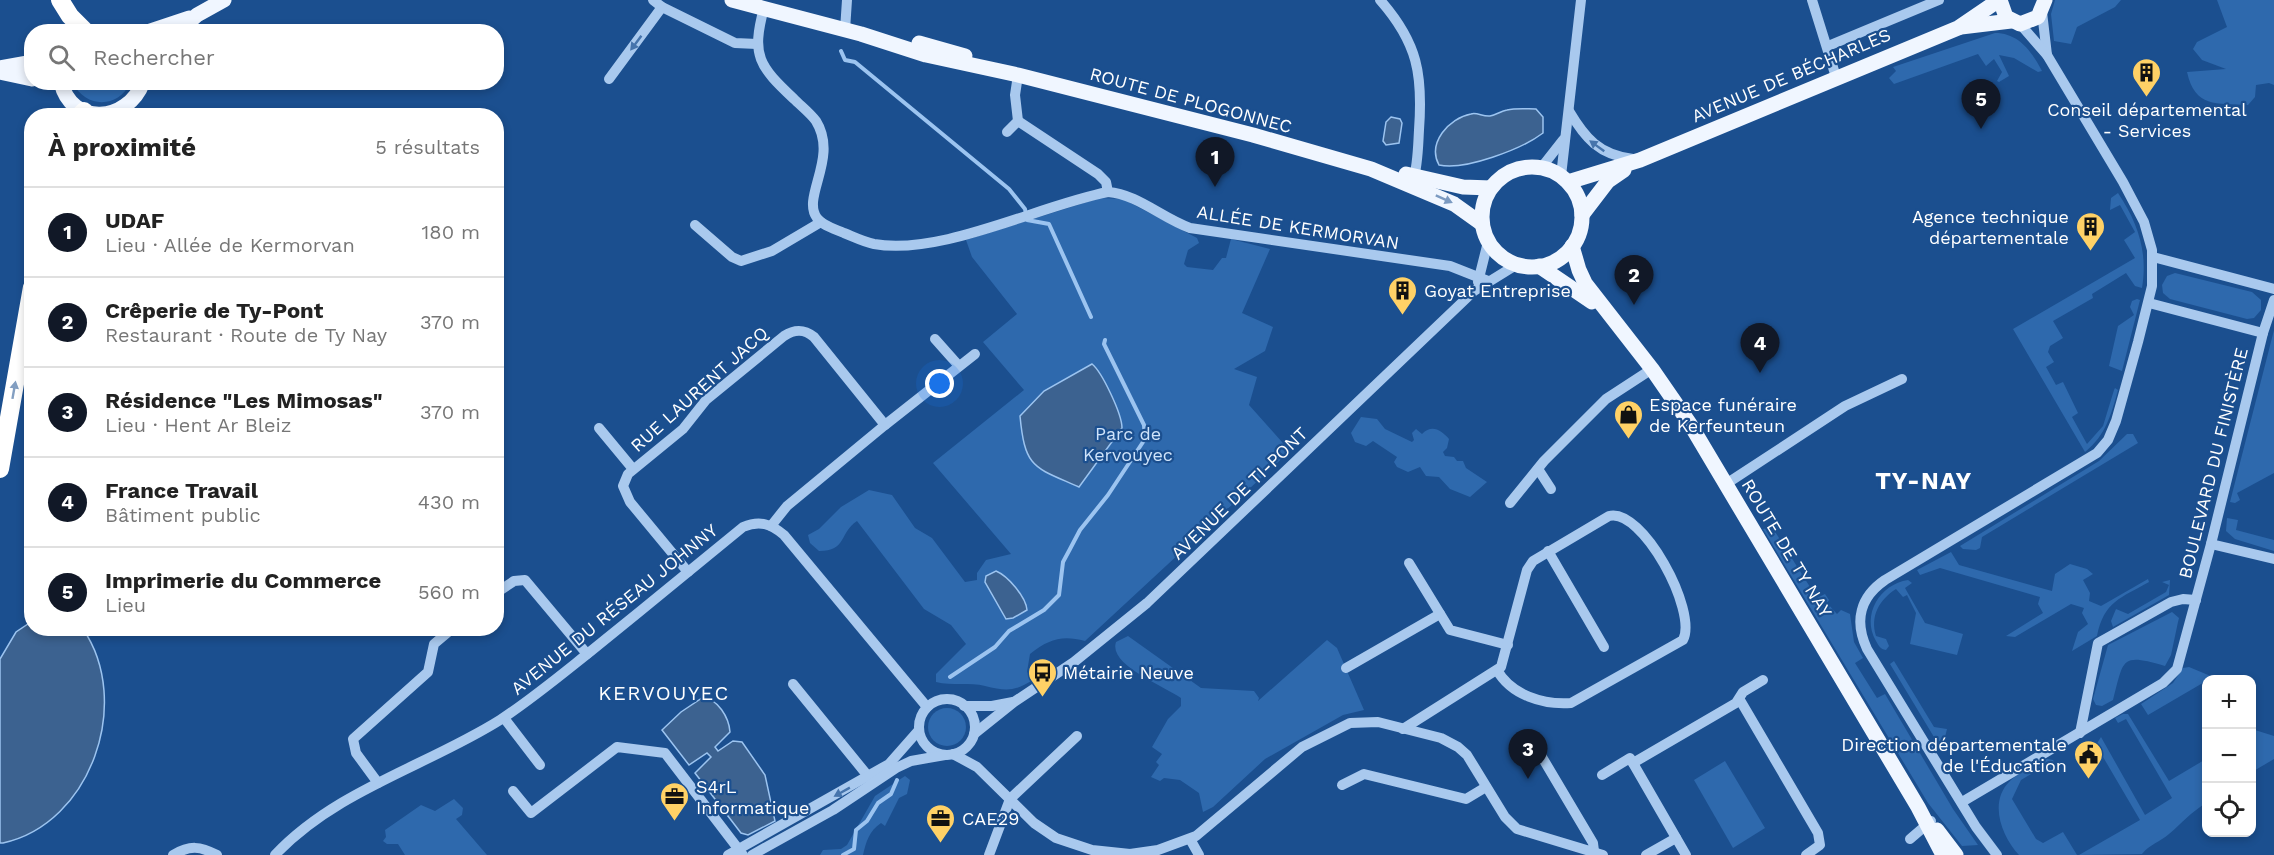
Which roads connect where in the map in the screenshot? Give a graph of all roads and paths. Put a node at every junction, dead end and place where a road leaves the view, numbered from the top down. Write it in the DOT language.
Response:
graph roads {
  1 [pos="60,0"];
  2 [pos="224,0"];
  3 [pos="732,0"];
  4 [pos="847,0"];
  5 [pos="1380,0"];
  6 [pos="1581,0"];
  7 [pos="1812,0"];
  8 [pos="1939,0"];
  9 [pos="1999,0"];
  10 [pos="658,4"];
  11 [pos="2044,4"];
  12 [pos="764,8"];
  13 [pos="197,15"];
  14 [pos="2015,22"];
  15 [pos="78,24"];
  16 [pos="171,24"];
  17 [pos="187,24"];
  18 [pos="1958,28"];
  19 [pos="845,30"];
  20 [pos="757,45"];
  21 [pos="1828,46"];
  22 [pos="2047,55"];
  23 [pos="24,64"];
  24 [pos="0,70"];
  25 [pos="1018,75"];
  26 [pos="1836,76"];
  27 [pos="24,77"];
  28 [pos="609,79"];
  29 [pos="64,90"];
  30 [pos="139,90"];
  31 [pos="78,108"];
  32 [pos="122,108"];
  33 [pos="1569,111"];
  34 [pos="1018,121"];
  35 [pos="1007,132"];
  36 [pos="1565,137"];
  37 [pos="1640,160"];
  38 [pos="1541,168"];
  39 [pos="1565,179"];
  40 [pos="1413,180"];
  41 [pos="1491,188"];
  42 [pos="1108,192"];
  43 [pos="1582,214"];
  44 [pos="821,222"];
  45 [pos="1482,224"];
  46 [pos="695,225"];
  47 [pos="1488,242"];
  48 [pos="1572,246"];
  49 [pos="2153,257"];
  50 [pos="1516,265"];
  51 [pos="1539,267"];
  52 [pos="1484,279"];
  53 [pos="2274,289"];
  54 [pos="2274,300"];
  55 [pos="2149,303"];
  56 [pos="1610,318"];
  57 [pos="24,332"];
  58 [pos="2263,333"];
  59 [pos="935,339"];
  60 [pos="975,354"];
  61 [pos="959,366"];
  62 [pos="1652,369"];
  63 [pos="1902,379"];
  64 [pos="885,425"];
  65 [pos="599,428"];
  66 [pos="0,468"];
  67 [pos="633,469"];
  68 [pos="1538,469"];
  69 [pos="1726,484"];
  70 [pos="1551,489"];
  71 [pos="1510,504"];
  72 [pos="771,526"];
  73 [pos="2211,544"];
  74 [pos="1548,551"];
  75 [pos="2274,559"];
  76 [pos="1410,563"];
  77 [pos="688,572"];
  78 [pos="504,587"];
  79 [pos="2196,600"];
  80 [pos="1440,614"];
  81 [pos="444,636"];
  82 [pos="1508,645"];
  83 [pos="1604,647"];
  84 [pos="587,654"];
  85 [pos="1346,668"];
  86 [pos="1497,670"];
  87 [pos="1763,680"];
  88 [pos="793,684"];
  89 [pos="1740,700"];
  90 [pos="1014,702"];
  91 [pos="964,706"];
  92 [pos="927,707"];
  93 [pos="504,718"];
  94 [pos="1403,729"];
  95 [pos="919,730"];
  96 [pos="2080,733"];
  97 [pos="1077,736"];
  98 [pos="972,738"];
  99 [pos="1539,752"];
  100 [pos="949,754"];
  101 [pos="1633,763"];
  102 [pos="540,765"];
  103 [pos="977,767"];
  104 [pos="1602,775"];
  105 [pos="871,780"];
  106 [pos="378,783"];
  107 [pos="1342,785"];
  108 [pos="1486,787"];
  109 [pos="513,791"];
  110 [pos="1010,799"];
  111 [pos="1962,802"];
  112 [pos="1929,822"];
  113 [pos="1676,838"];
  114 [pos="1190,839"];
  115 [pos="1910,839"];
  116 [pos="741,852"];
  117 [pos="1091,853"];
  118 [pos="1598,853"];
  119 [pos="173,855"];
  120 [pos="217,855"];
  121 [pos="275,855"];
  122 [pos="728,855"];
  123 [pos="752,855"];
  124 [pos="990,855"];
  125 [pos="1199,855"];
  126 [pos="1646,855"];
  127 [pos="1686,855"];
  128 [pos="1806,855"];
  129 [pos="1942,855"];
  130 [pos="1956,855"];
  131 [pos="1997,855"];
  1 -- 15 [label="highway"];
  2 -- 13 [label="main road"];
  3 -- 12 [label="main road, ROUTE DE PLOGONNEC"];
  4 -- 19 [label="street"];
  5 -- 40 [label="street"];
  6 -- 33 [label="street"];
  7 -- 21 [label="street"];
  8 -- 21 [label="street"];
  9 -- 14 [label="main road"];
  9 -- 18 [label="main road, AVENUE DE BÉCHARLES"];
  10 -- 20 [label="street"];
  10 -- 28 [label="street, one-way"];
  11 -- 14 [label="main road"];
  11 -- 22 [label="street"];
  12 -- 19 [label="main road, ROUTE DE PLOGONNEC"];
  12 -- 20 [label="street"];
  13 -- 16 [label="main road"];
  13 -- 17 [label="main road"];
  14 -- 18 [label="main road, AVENUE DE BÉCHARLES"];
  14 -- 22 [label="street"];
  18 -- 26 [label="main road, AVENUE DE BÉCHARLES"];
  19 -- 25 [label="main road, ROUTE DE PLOGONNEC"];
  20 -- 44 [label="street"];
  21 -- 26 [label="street"];
  22 -- 49 [label="street"];
  23 -- 24 [label="main road"];
  24 -- 27 [label="main road"];
  25 -- 34 [label="street"];
  25 -- 40 [label="main road, ROUTE DE PLOGONNEC"];
  26 -- 37 [label="main road, AVENUE DE BÉCHARLES"];
  29 -- 31 [label="main road"];
  30 -- 32 [label="main road"];
  33 -- 36 [label="street"];
  37 -- 33 [label="street, one-way"];
  34 -- 35 [label="street"];
  34 -- 42 [label="street"];
  36 -- 38 [label="street"];
  36 -- 39 [label="street"];
  37 -- 39 [label="main road, AVENUE DE BÉCHARLES"];
  37 -- 43 [label="main road, AVENUE DE BÉCHARLES"];
  38 -- 39 [label="main road"];
  38 -- 41 [label="main road"];
  39 -- 43 [label="main road"];
  40 -- 41 [label="main road, ROUTE DE PLOGONNEC"];
  40 -- 45 [label="main road, ROUTE DE PLOGONNEC, one-way"];
  41 -- 45 [label="main road"];
  42 -- 44 [label="street"];
  42 -- 52 [label="street, ALLÉE DE KERMORVAN"];
  43 -- 48 [label="main road"];
  44 -- 46 [label="street"];
  45 -- 47 [label="main road"];
  47 -- 50 [label="main road"];
  47 -- 52 [label="street, AVENUE DE TI-PONT"];
  48 -- 51 [label="main road"];
  48 -- 56 [label="main road, ROUTE DE TY NAY"];
  49 -- 53 [label="street"];
  49 -- 55 [label="street"];
  50 -- 51 [label="main road"];
  50 -- 52 [label="street"];
  51 -- 56 [label="main road, ROUTE DE TY NAY"];
  52 -- 90 [label="street, AVENUE DE TI-PONT"];
  54 -- 58 [label="street, BOULEVARD DU FINISTÈRE"];
  55 -- 58 [label="street, BOULEVARD DU FINISTÈRE"];
  55 -- 111 [label="street"];
  56 -- 62 [label="main road, ROUTE DE TY NAY"];
  66 -- 57 [label="highway, one-way"];
  58 -- 73 [label="street, BOULEVARD DU FINISTÈRE"];
  59 -- 61 [label="street"];
  60 -- 61 [label="street"];
  61 -- 64 [label="street"];
  62 -- 68 [label="street"];
  62 -- 69 [label="main road, ROUTE DE TY NAY"];
  63 -- 69 [label="street"];
  64 -- 67 [label="street, RUE LAURENT JACQ"];
  64 -- 72 [label="street"];
  65 -- 67 [label="street, RUE LAURENT JACQ"];
  67 -- 77 [label="street, RUE LAURENT JACQ"];
  68 -- 70 [label="street"];
  68 -- 71 [label="street"];
  69 -- 112 [label="main road, ROUTE DE TY NAY"];
  72 -- 77 [label="street, AVENUE DU RÉSEAU JOHNNY"];
  72 -- 92 [label="street"];
  73 -- 75 [label="street"];
  73 -- 79 [label="street, BOULEVARD DU FINISTÈRE"];
  74 -- 82 [label="street"];
  74 -- 83 [label="street"];
  74 -- 86 [label="street"];
  76 -- 80 [label="street"];
  77 -- 84 [label="street, AVENUE DU RÉSEAU JOHNNY"];
  78 -- 84 [label="street"];
  79 -- 96 [label="street, BOULEVARD DU FINISTÈRE"];
  79 -- 96 [label="street, BOULEVARD DU FINISTÈRE"];
  80 -- 82 [label="street"];
  80 -- 85 [label="street"];
  81 -- 106 [label="street"];
  82 -- 86 [label="street"];
  84 -- 93 [label="street, AVENUE DU RÉSEAU JOHNNY"];
  86 -- 94 [label="street"];
  87 -- 89 [label="street"];
  88 -- 105 [label="street"];
  89 -- 101 [label="street"];
  89 -- 128 [label="street"];
  90 -- 91 [label="street, AVENUE DE TI-PONT"];
  90 -- 98 [label="street, AVENUE DE TI-PONT"];
  91 -- 92 [label="street"];
  91 -- 98 [label="street"];
  92 -- 95 [label="street"];
  93 -- 102 [label="street"];
  93 -- 106 [label="street, AVENUE DU RÉSEAU JOHNNY"];
  94 -- 108 [label="street"];
  94 -- 114 [label="street"];
  95 -- 100 [label="street"];
  95 -- 105 [label="street"];
  96 -- 111 [label="street, BOULEVARD DU FINISTÈRE"];
  97 -- 110 [label="street"];
  98 -- 100 [label="street"];
  98 -- 103 [label="street"];
  99 -- 118 [label="street"];
  100 -- 103 [label="street"];
  100 -- 105 [label="street"];
  101 -- 104 [label="street"];
  101 -- 113 [label="street"];
  103 -- 110 [label="street"];
  105 -- 116 [label="street, one-way"];
  105 -- 123 [label="street"];
  106 -- 121 [label="street, AVENUE DU RÉSEAU JOHNNY"];
  107 -- 108 [label="street"];
  108 -- 118 [label="street"];
  109 -- 116 [label="street"];
  110 -- 117 [label="street"];
  110 -- 124 [label="street"];
  111 -- 131 [label="street"];
  112 -- 115 [label="street"];
  112 -- 129 [label="main road"];
  112 -- 130 [label="main road"];
  113 -- 126 [label="street"];
  113 -- 127 [label="street"];
  114 -- 117 [label="street"];
  114 -- 125 [label="street"];
  116 -- 122 [label="street"];
  119 -- 120 [label="street"];
}
